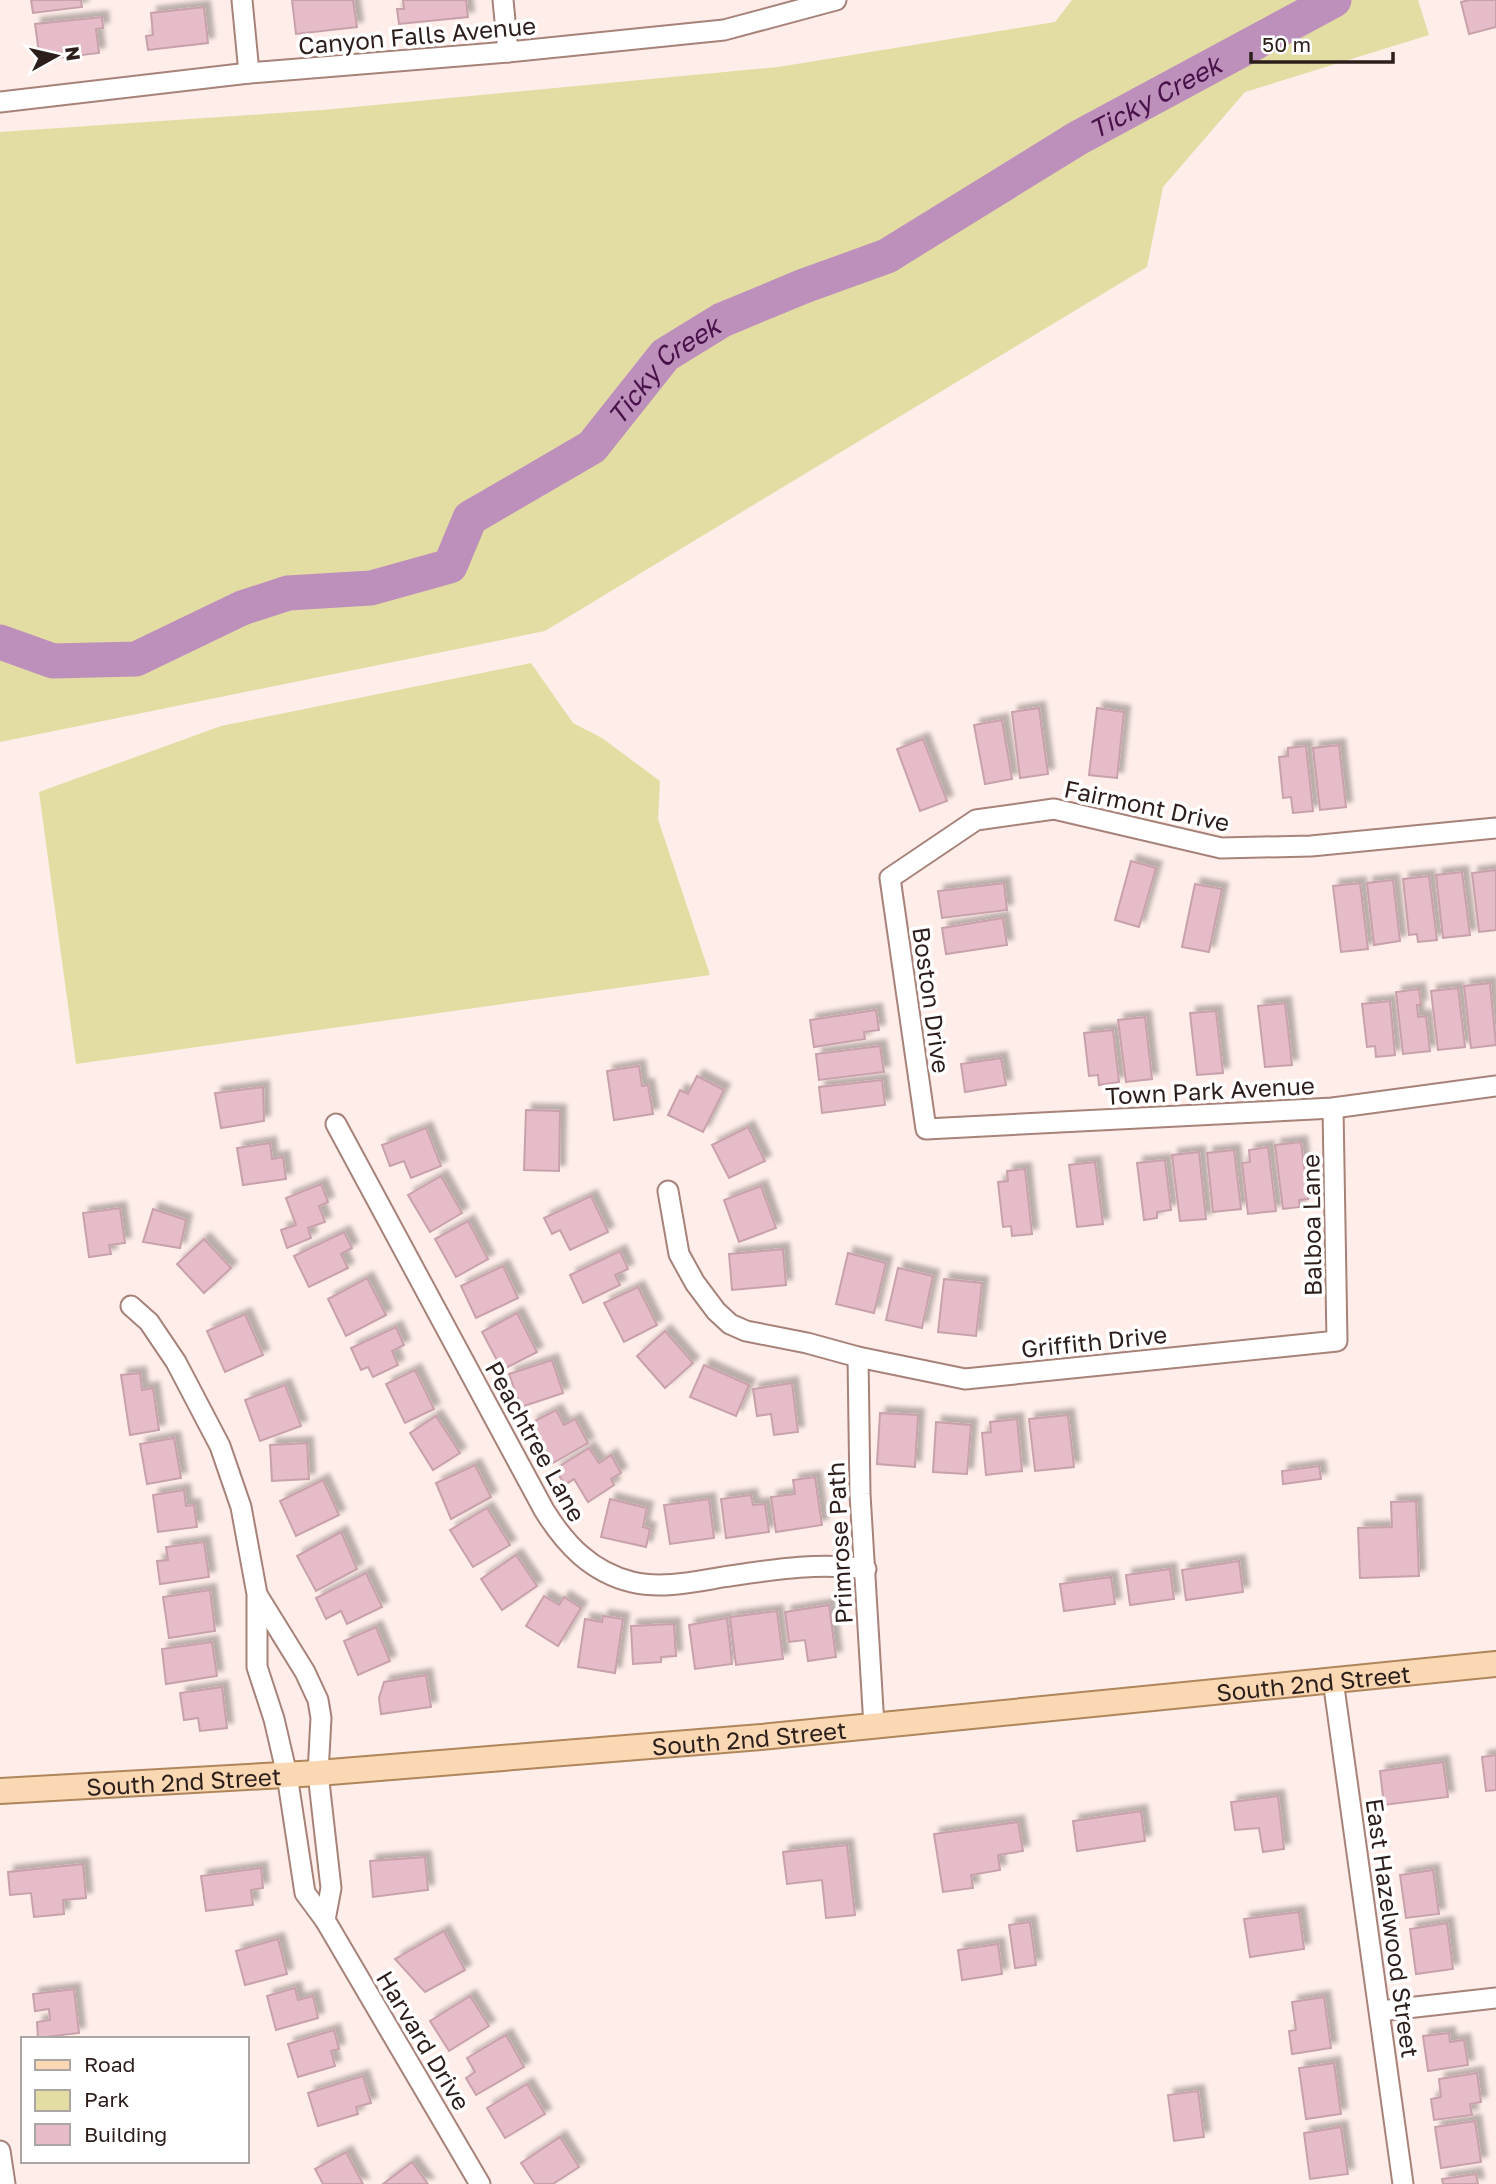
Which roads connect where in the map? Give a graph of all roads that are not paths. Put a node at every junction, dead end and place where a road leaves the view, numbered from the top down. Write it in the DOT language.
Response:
graph roads {
  1 [pos="242,0"];
  2 [pos="503,0"];
  3 [pos="836,0"];
  4 [pos="781,7"];
  5 [pos="508,52"];
  6 [pos="249,73"];
  7 [pos="0,102"];
  8 [pos="1496,828"];
  9 [pos="890,877"];
  10 [pos="1496,1086"];
  11 [pos="1333,1108"];
  12 [pos="336,1124"];
  13 [pos="926,1129"];
  14 [pos="668,1191"];
  15 [pos="131,1306"];
  16 [pos="1337,1341"];
  17 [pos="858,1357"];
  18 [pos="866,1569"];
  19 [pos="257,1594"];
  20 [pos="1496,1664"];
  21 [pos="1333,1680"];
  22 [pos="874,1726"];
  23 [pos="318,1773"];
  24 [pos="287,1775"];
  25 [pos="0,1791"];
  26 [pos="325,1920"];
  27 [pos="1496,1998"];
  28 [pos="1380,2011"];
  29 [pos="0,2151"];
  30 [pos="5,2184"];
  31 [pos="480,2184"];
  32 [pos="1403,2184"];
  1 -- 6 [label="street"];
  2 -- 5 [label="street"];
  3 -- 4 [label="street, Canyon Falls Avenue"];
  4 -- 5 [label="street, Canyon Falls Avenue"];
  5 -- 6 [label="street, Canyon Falls Avenue"];
  6 -- 7 [label="street, Canyon Falls Avenue"];
  8 -- 9 [label="street, Fairmont Drive"];
  9 -- 13 [label="street, Boston Drive"];
  10 -- 11 [label="street, Town Park Avenue"];
  11 -- 13 [label="street, Town Park Avenue"];
  11 -- 16 [label="street, Balboa Lane"];
  12 -- 18 [label="street, Peachtree Lane"];
  14 -- 17 [label="street, Griffith Drive"];
  15 -- 19 [label="street"];
  16 -- 17 [label="street, Griffith Drive"];
  17 -- 18 [label="street, Primrose Path"];
  18 -- 22 [label="street, Primrose Path"];
  19 -- 23 [label="street"];
  19 -- 24 [label="street, Harvard Drive"];
  20 -- 21 [label="main road, South 2nd Street"];
  21 -- 22 [label="main road, South 2nd Street"];
  21 -- 28 [label="street, East Hazelwood Street"];
  22 -- 23 [label="main road, South 2nd Street"];
  23 -- 24 [label="main road, South 2nd Street"];
  23 -- 26 [label="street"];
  24 -- 25 [label="main road, South 2nd Street"];
  24 -- 26 [label="street, Harvard Drive"];
  26 -- 31 [label="street, Harvard Drive"];
  27 -- 28 [label="street"];
  28 -- 32 [label="street, East Hazelwood Street"];
  29 -- 30 [label="street"];
}
